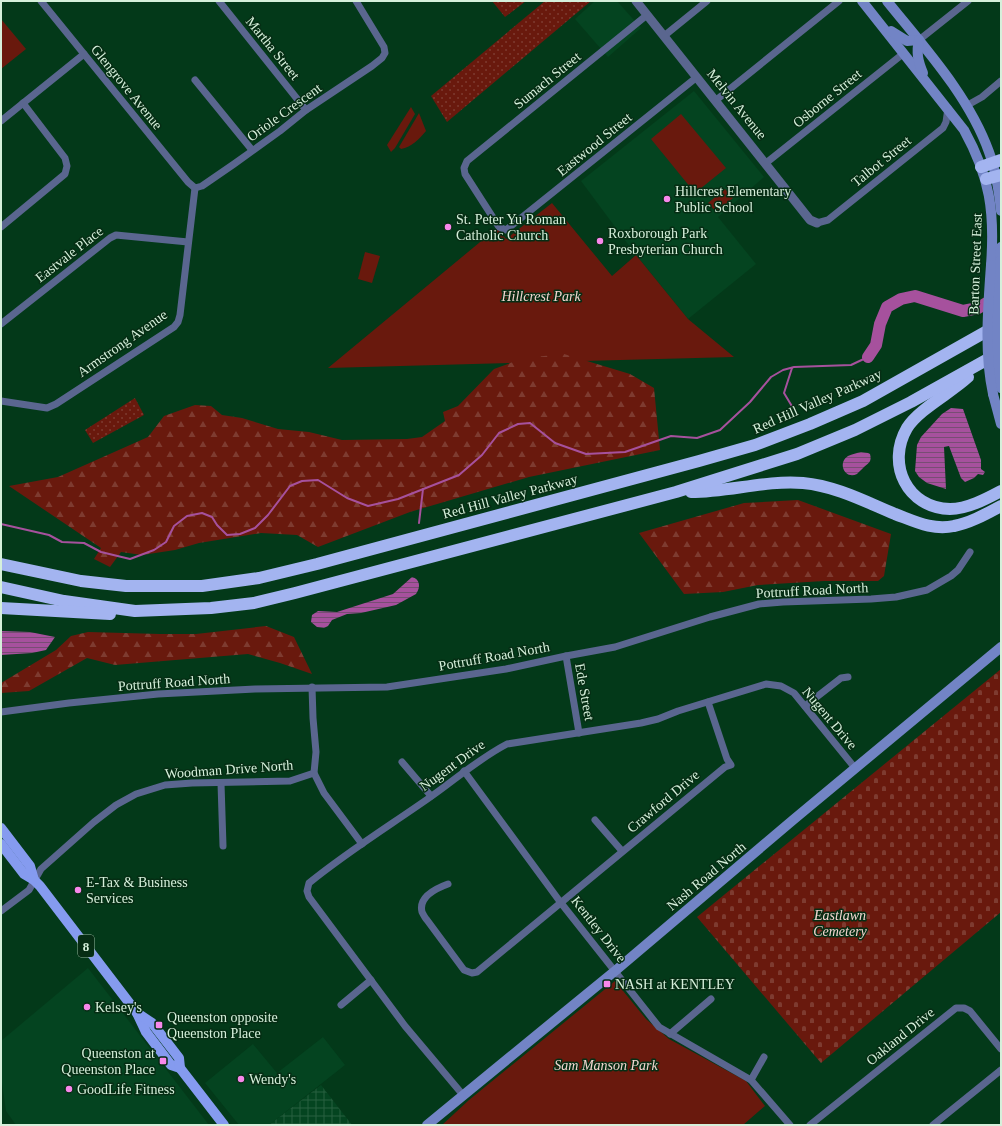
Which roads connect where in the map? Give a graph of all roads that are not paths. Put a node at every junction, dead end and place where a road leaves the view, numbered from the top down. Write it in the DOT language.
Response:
graph roads {
  1 [pos="41,1"];
  2 [pos="219,1"];
  3 [pos="356,1"];
  4 [pos="636,1"];
  5 [pos="707,1"];
  6 [pos="839,1"];
  7 [pos="862,1"];
  8 [pos="887,1"];
  9 [pos="968,1"];
  10 [pos="647,15"];
  11 [pos="883,26"];
  12 [pos="664,36"];
  13 [pos="919,40"];
  14 [pos="904,53"];
  15 [pos="84,54"];
  16 [pos="697,77"];
  17 [pos="195,80"];
  18 [pos="1001,81"];
  19 [pos="930,88"];
  20 [pos="715,100"];
  21 [pos="23,103"];
  22 [pos="966,106"];
  23 [pos="948,108"];
  24 [pos="306,110"];
  25 [pos="1,122"];
  26 [pos="252,150"];
  27 [pos="991,163"];
  28 [pos="766,164"];
  29 [pos="994,177"];
  30 [pos="195,188"];
  31 [pos="1001,212"];
  32 [pos="817,223"];
  33 [pos="1,227"];
  34 [pos="506,230"];
  35 [pos="188,242"];
  36 [pos="1001,247"];
  37 [pos="995,263"];
  38 [pos="1001,323"];
  39 [pos="1,324"];
  40 [pos="1001,352"];
  41 [pos="983,363"];
  42 [pos="998,390"];
  43 [pos="1,401"];
  44 [pos="1001,424"];
  45 [pos="1001,491"];
  46 [pos="676,492"];
  47 [pos="1001,506"];
  48 [pos="970,552"];
  49 [pos="1,560"];
  50 [pos="7,565"];
  51 [pos="1,587"];
  52 [pos="1,608"];
  53 [pos="135,611"];
  54 [pos="1001,647"];
  55 [pos="566,656"];
  56 [pos="848,677"];
  57 [pos="312,687"];
  58 [pos="708,702"];
  59 [pos="805,706"];
  60 [pos="1,712"];
  61 [pos="579,733"];
  62 [pos="402,762"];
  63 [pos="855,768"];
  64 [pos="464,771"];
  65 [pos="314,773"];
  66 [pos="221,783"];
  67 [pos="431,796"];
  68 [pos="595,820"];
  69 [pos="1,828"];
  70 [pos="1,844"];
  71 [pos="362,844"];
  72 [pos="223,846"];
  73 [pos="622,851"];
  74 [pos="34,880"];
  75 [pos="448,884"];
  76 [pos="561,903"];
  77 [pos="1,911"];
  78 [pos="615,971"];
  79 [pos="371,980"];
  80 [pos="711,999"];
  81 [pos="341,1005"];
  82 [pos="670,1034"];
  83 [pos="1001,1049"];
  84 [pos="764,1057"];
  85 [pos="1001,1070"];
  86 [pos="751,1080"];
  87 [pos="463,1095"];
  88 [pos="224,1125"];
  89 [pos="427,1125"];
  90 [pos="790,1125"];
  91 [pos="810,1125"];
  92 [pos="933,1125"];
  1 -- 15 [label="street, Glengrove Avenue"];
  2 -- 24 [label="street, Martha Street"];
  3 -- 24 [label="street, Oriole Crescent"];
  4 -- 10 [label="street, Melvin Avenue"];
  5 -- 12 [label="street"];
  6 -- 20 [label="street"];
  7 -- 11 [label="main road, Barton Street East"];
  8 -- 13 [label="main road, Barton Street East"];
  9 -- 13 [label="street"];
  10 -- 12 [label="street, Melvin Avenue"];
  10 -- 34 [label="street, Sumach Street"];
  11 -- 13 [label="main road"];
  11 -- 14 [label="main road, Barton Street East"];
  12 -- 16 [label="street, Melvin Avenue"];
  13 -- 19 [label="main road"];
  13 -- 22 [label="main road, Barton Street East"];
  14 -- 19 [label="main road, Barton Street East"];
  14 -- 28 [label="street, Osborne Street"];
  15 -- 21 [label="street"];
  15 -- 30 [label="street, Glengrove Avenue"];
  16 -- 20 [label="street, Melvin Avenue"];
  16 -- 34 [label="street, Eastwood Street"];
  17 -- 26 [label="street"];
  18 -- 22 [label="street"];
  19 -- 23 [label="main road, Barton Street East"];
  20 -- 28 [label="street, Melvin Avenue"];
  21 -- 25 [label="street"];
  21 -- 33 [label="street"];
  22 -- 27 [label="main road, Barton Street East"];
  23 -- 27 [label="main road, Barton Street East"];
  23 -- 32 [label="street, Talbot Street"];
  24 -- 26 [label="street, Oriole Crescent"];
  26 -- 30 [label="street, Oriole Crescent"];
  27 -- 29 [label="main road, Barton Street East"];
  28 -- 32 [label="street, Melvin Avenue"];
  29 -- 31 [label="main road, Barton Street East"];
  29 -- 37 [label="main road, Barton Street East"];
  30 -- 35 [label="street, Armstrong Avenue"];
  35 -- 39 [label="street, Eastvale Place"];
  35 -- 43 [label="street, Armstrong Avenue"];
  36 -- 37 [label="main road, Barton Street East"];
  37 -- 42 [label="main road, Barton Street East, bridge"];
  38 -- 50 [label="highway, Red Hill Valley Parkway"];
  40 -- 41 [label="highway"];
  41 -- 45 [label="highway"];
  41 -- 46 [label="highway"];
  42 -- 44 [label="main road, Barton Street East"];
  46 -- 47 [label="highway"];
  46 -- 53 [label="highway"];
  48 -- 55 [label="street, Pottruff Road North"];
  49 -- 50 [label="highway, Red Hill Valley Parkway"];
  51 -- 53 [label="highway"];
  52 -- 53 [label="highway"];
  54 -- 63 [label="main road, Nash Road North"];
  55 -- 57 [label="street, Pottruff Road North"];
  55 -- 61 [label="street, Ede Street"];
  56 -- 59 [label="street"];
  57 -- 60 [label="street, Pottruff Road North"];
  57 -- 65 [label="street"];
  58 -- 59 [label="street, Nugent Drive"];
  58 -- 61 [label="street, Nugent Drive"];
  58 -- 73 [label="street, Crawford Drive"];
  59 -- 63 [label="street, Nugent Drive"];
  61 -- 64 [label="street, Nugent Drive"];
  62 -- 67 [label="street"];
  63 -- 78 [label="main road, Nash Road North"];
  64 -- 67 [label="street, Nugent Drive"];
  64 -- 76 [label="street, Kentley Drive"];
  65 -- 66 [label="street, Woodman Drive North"];
  65 -- 71 [label="street"];
  66 -- 72 [label="street"];
  66 -- 74 [label="street, Woodman Drive North"];
  67 -- 71 [label="street, Nugent Drive"];
  68 -- 73 [label="street"];
  69 -- 74 [label="main road, 8"];
  70 -- 74 [label="main road, 8"];
  71 -- 79 [label="street, Nugent Drive"];
  73 -- 76 [label="street, Crawford Drive"];
  74 -- 77 [label="street, Woodman Drive North"];
  74 -- 88 [label="main road, 8"];
  75 -- 76 [label="street, Crawford Drive"];
  76 -- 78 [label="street, Kentley Drive"];
  78 -- 82 [label="street, Kentley Drive"];
  78 -- 87 [label="main road, Nash Road North"];
  79 -- 81 [label="street"];
  79 -- 87 [label="street, Nugent Drive"];
  80 -- 82 [label="street"];
  82 -- 86 [label="street, Kentley Drive"];
  83 -- 91 [label="street, Oakland Drive"];
  84 -- 86 [label="street"];
  85 -- 92 [label="street"];
  86 -- 90 [label="street, Kentley Drive"];
  87 -- 89 [label="main road, Nash Road North"];
}
